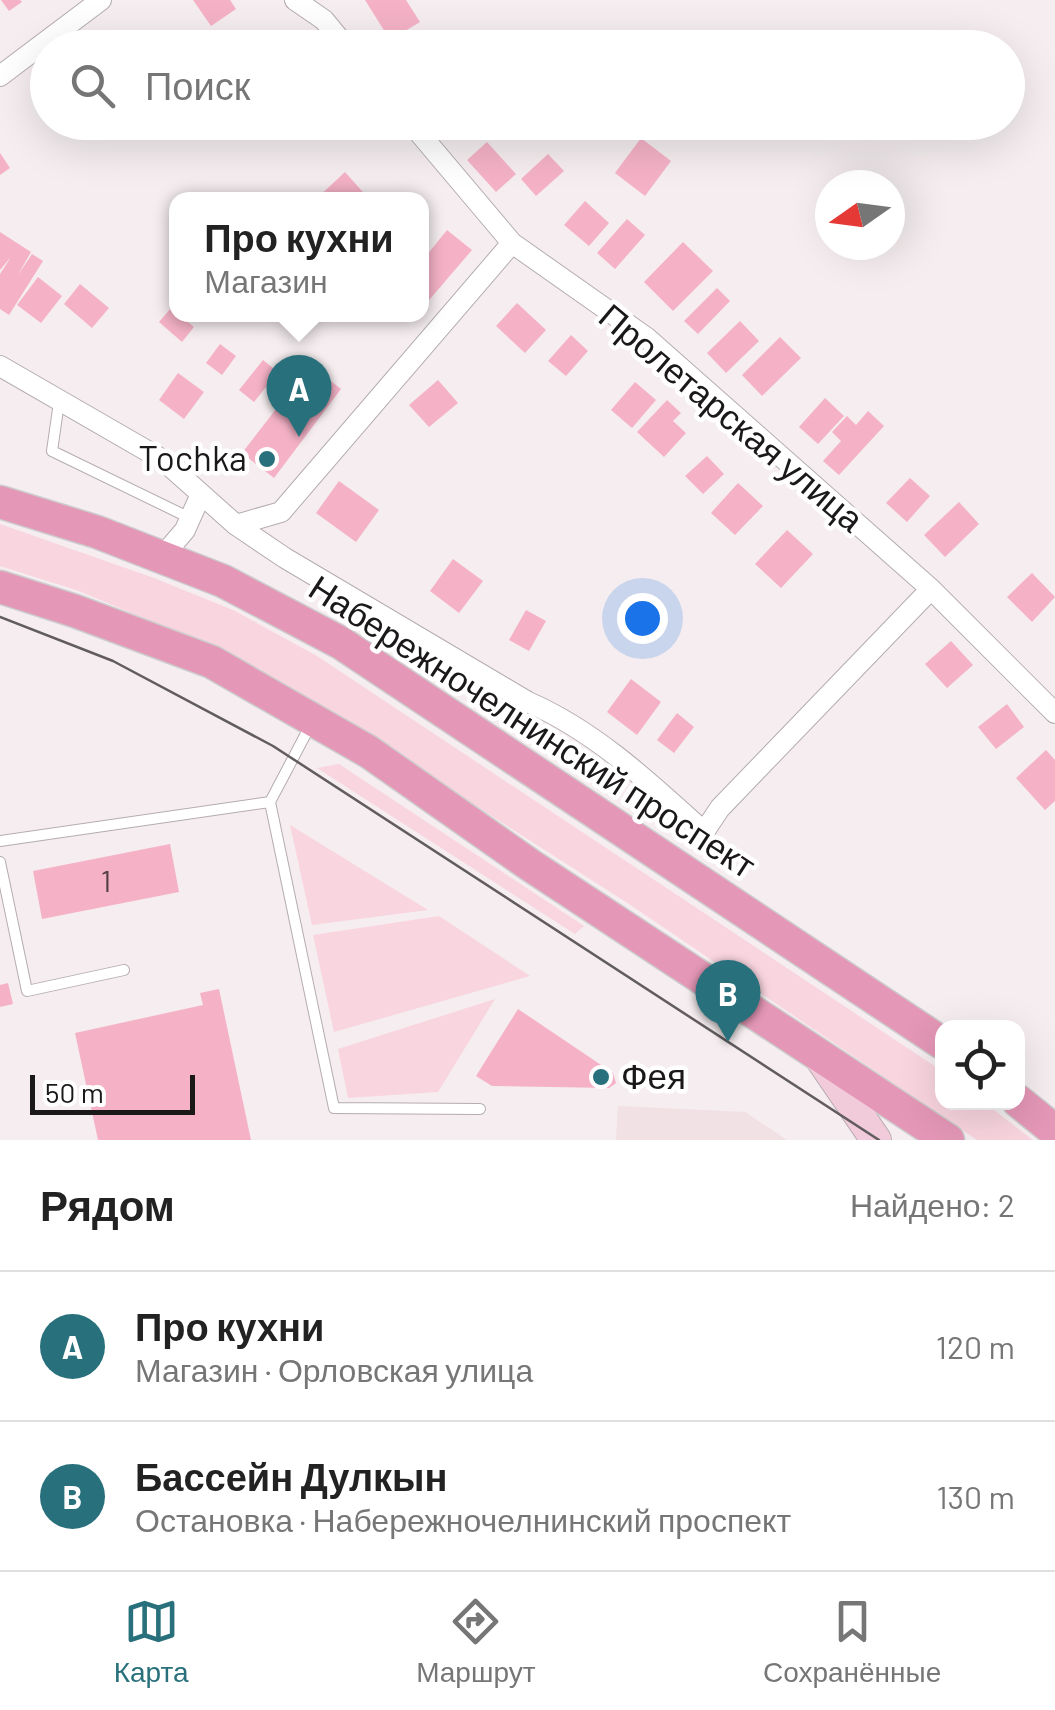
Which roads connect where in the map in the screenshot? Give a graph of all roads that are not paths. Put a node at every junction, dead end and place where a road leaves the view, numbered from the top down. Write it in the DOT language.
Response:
graph roads {
  1 [pos="101,0"];
  2 [pos="295,0"];
  3 [pos="61,30"];
  4 [pos="332,30"];
  5 [pos="30,53"];
  6 [pos="0,76"];
  7 [pos="425,140"];
  8 [pos="512,244"];
  9 [pos="0,366"];
  10 [pos="58,402"];
  11 [pos="201,494"];
  12 [pos="0,502"];
  13 [pos="190,518"];
  14 [pos="236,524"];
  15 [pos="162,557"];
  16 [pos="0,587"];
  17 [pos="931,589"];
  18 [pos="1055,713"];
  19 [pos="312,720"];
  20 [pos="270,802"];
  21 [pos="0,841"];
  22 [pos="0,862"];
  23 [pos="124,970"];
  24 [pos="935,1037"];
  25 [pos="814,1051"];
  26 [pos="1025,1106"];
  27 [pos="480,1109"];
  28 [pos="1055,1130"];
  29 [pos="876,1140"];
  30 [pos="948,1140"];
  1 -- 3 [label="street"];
  2 -- 4 [label="street"];
  5 -- 6 [label="street"];
  7 -- 8 [label="street, Пролетарская улица"];
  8 -- 14 [label="street"];
  8 -- 17 [label="street, Пролетарская улица"];
  9 -- 10 [label="street"];
  10 -- 11 [label="street"];
  10 -- 13 [label="lane"];
  11 -- 13 [label="street"];
  11 -- 14 [label="street"];
  12 -- 15 [label="main road, Набережночелнинский проспект"];
  13 -- 15 [label="street"];
  14 -- 17 [label="street"];
  15 -- 24 [label="main road, Набережночелнинский проспект"];
  16 -- 19 [label="main road"];
  17 -- 18 [label="street, Пролетарская улица"];
  19 -- 20 [label="lane"];
  19 -- 25 [label="main road"];
  20 -- 21 [label="lane"];
  20 -- 27 [label="lane"];
  22 -- 23 [label="lane"];
  25 -- 29 [label="street"];
  25 -- 30 [label="main road"];
  26 -- 28 [label="main road"];
}
